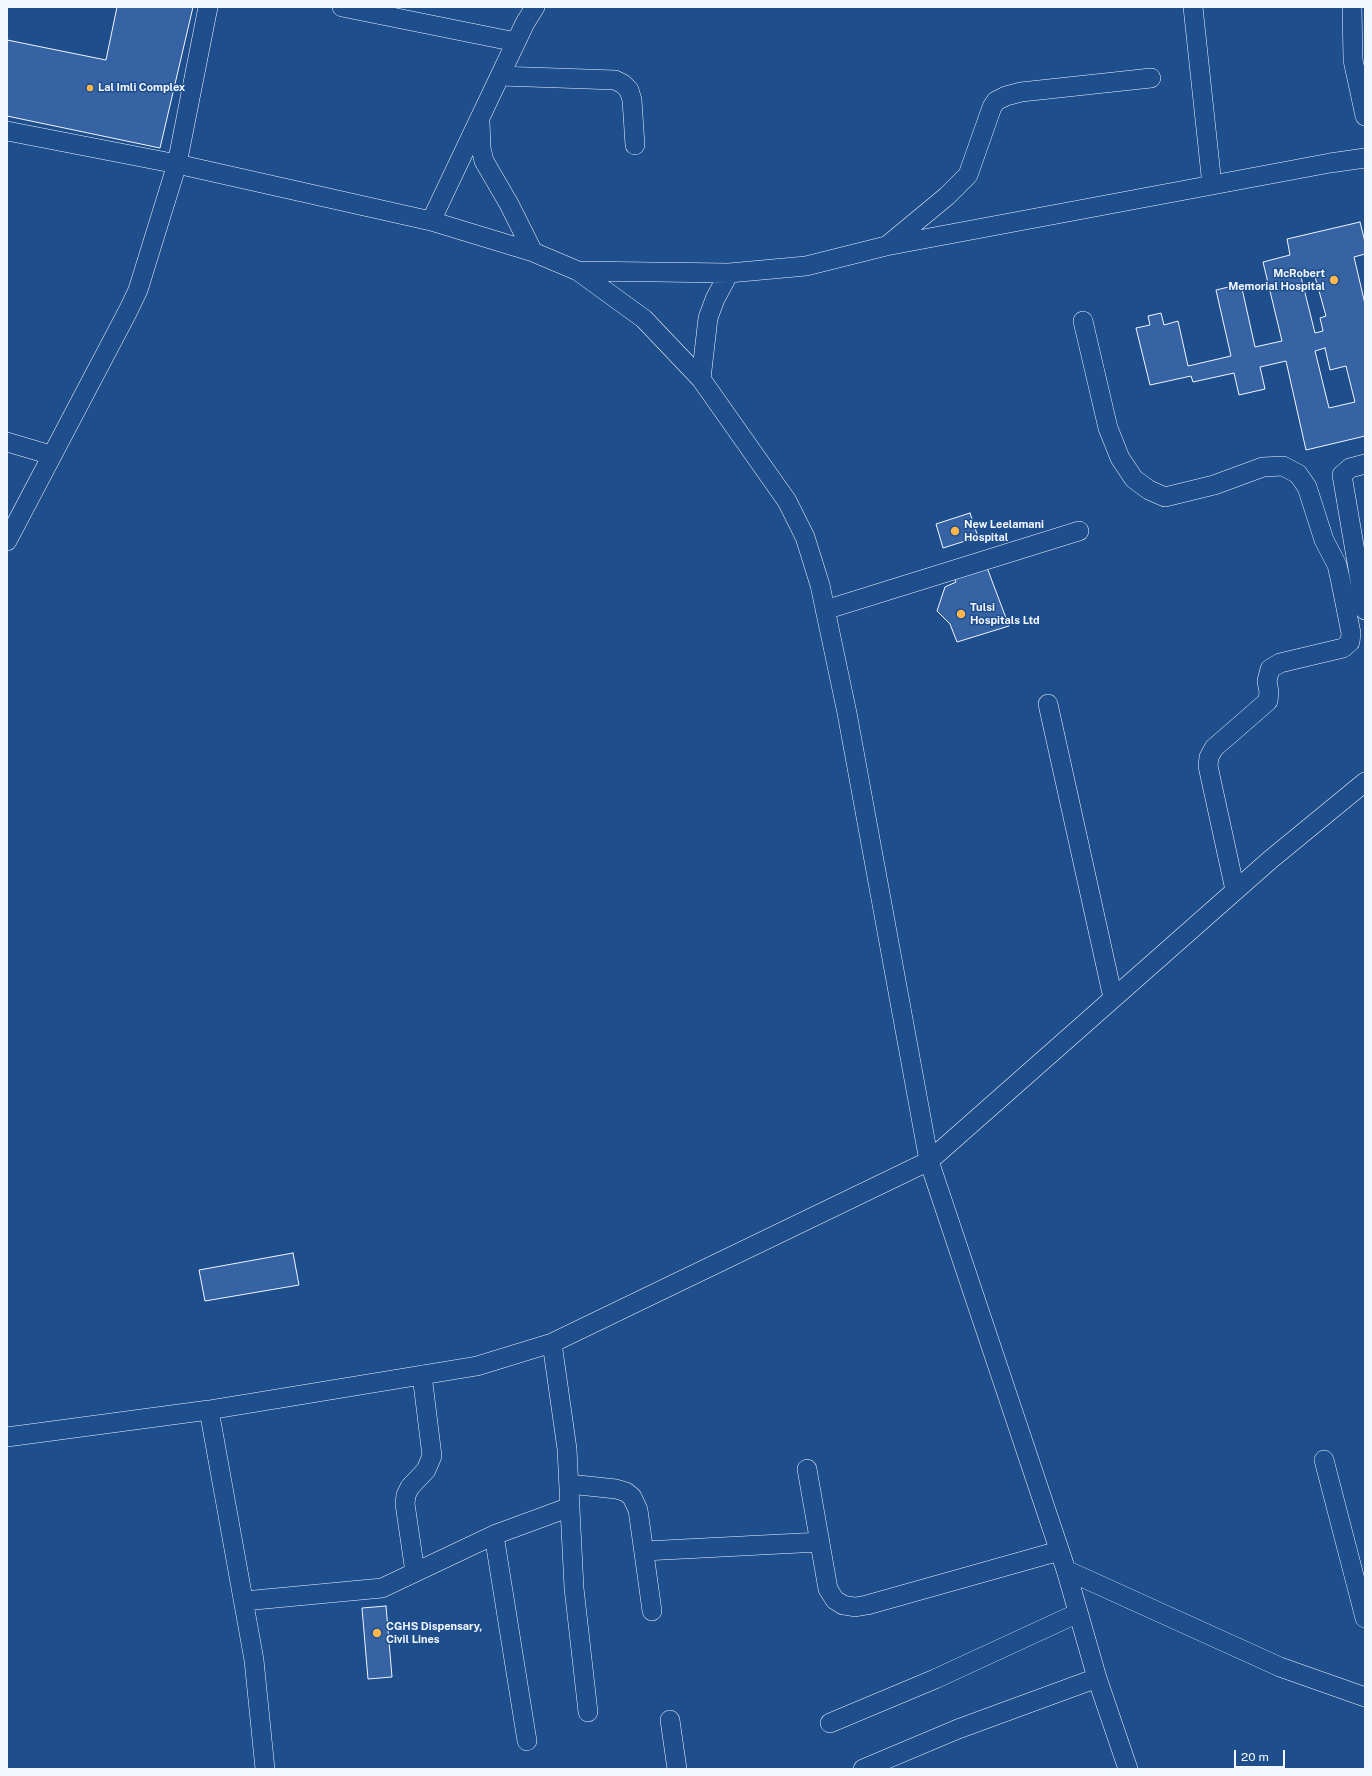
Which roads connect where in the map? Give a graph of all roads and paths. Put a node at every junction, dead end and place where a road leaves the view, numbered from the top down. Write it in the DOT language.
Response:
graph roads {
  1 [pos="208,7"];
  2 [pos="342,7"];
  3 [pos="535,7"];
  4 [pos="1193,7"];
  5 [pos="1352,7"];
  6 [pos="516,42"];
  7 [pos="500,76"];
  8 [pos="1151,78"];
  9 [pos="1365,116"];
  10 [pos="480,118"];
  11 [pos="7,132"];
  12 [pos="635,145"];
  13 [pos="1365,158"];
  14 [pos="177,164"];
  15 [pos="1212,185"];
  16 [pos="431,221"];
  17 [pos="886,246"];
  18 [pos="533,252"];
  19 [pos="578,270"];
  20 [pos="729,273"];
  21 [pos="1083,320"];
  22 [pos="701,378"];
  23 [pos="7,442"];
  24 [pos="51,455"];
  25 [pos="1365,464"];
  26 [pos="1079,532"];
  27 [pos="7,541"];
  28 [pos="825,610"];
  29 [pos="1365,610"];
  30 [pos="1048,704"];
  31 [pos="1365,782"];
  32 [pos="1235,890"];
  33 [pos="1113,998"];
  34 [pos="929,1161"];
  35 [pos="552,1343"];
  36 [pos="422,1375"];
  37 [pos="209,1410"];
  38 [pos="7,1437"];
  39 [pos="1324,1460"];
  40 [pos="807,1469"];
  41 [pos="569,1484"];
  42 [pos="570,1507"];
  43 [pos="494,1536"];
  44 [pos="820,1542"];
  45 [pos="644,1551"];
  46 [pos="1059,1551"];
  47 [pos="1066,1570"];
  48 [pos="415,1572"];
  49 [pos="244,1601"];
  50 [pos="652,1611"];
  51 [pos="1078,1613"];
  52 [pos="1365,1618"];
  53 [pos="1097,1678"];
  54 [pos="1365,1697"];
  55 [pos="588,1712"];
  56 [pos="670,1720"];
  57 [pos="830,1723"];
  58 [pos="527,1741"];
  59 [pos="265,1769"];
  60 [pos="677,1769"];
  61 [pos="863,1769"];
  62 [pos="1128,1769"];
  1 -- 14 [label="street"];
  2 -- 6 [label="street"];
  3 -- 6 [label="street"];
  4 -- 15 [label="street"];
  5 -- 9 [label="street"];
  6 -- 7 [label="street"];
  7 -- 10 [label="street"];
  7 -- 12 [label="street"];
  8 -- 17 [label="street"];
  10 -- 16 [label="street"];
  10 -- 18 [label="street"];
  11 -- 14 [label="street"];
  13 -- 15 [label="street"];
  14 -- 16 [label="street"];
  14 -- 24 [label="street"];
  15 -- 17 [label="street"];
  16 -- 18 [label="street"];
  17 -- 20 [label="street"];
  18 -- 19 [label="street"];
  19 -- 20 [label="street"];
  19 -- 22 [label="street"];
  20 -- 22 [label="street"];
  21 -- 32 [label="street"];
  22 -- 28 [label="street"];
  23 -- 24 [label="street"];
  24 -- 27 [label="street"];
  25 -- 29 [label="street"];
  26 -- 28 [label="street"];
  28 -- 34 [label="street"];
  30 -- 33 [label="street"];
  31 -- 32 [label="street"];
  32 -- 33 [label="street"];
  33 -- 34 [label="street"];
  34 -- 35 [label="street"];
  34 -- 46 [label="street"];
  35 -- 36 [label="street"];
  35 -- 41 [label="street"];
  36 -- 37 [label="street"];
  36 -- 48 [label="street"];
  37 -- 38 [label="street"];
  37 -- 49 [label="street"];
  39 -- 52 [label="street"];
  40 -- 44 [label="street"];
  41 -- 42 [label="street"];
  41 -- 45 [label="street"];
  42 -- 43 [label="street"];
  42 -- 55 [label="street"];
  43 -- 48 [label="street"];
  43 -- 58 [label="street"];
  44 -- 45 [label="street"];
  44 -- 46 [label="street"];
  45 -- 50 [label="street"];
  46 -- 47 [label="street"];
  47 -- 51 [label="street"];
  47 -- 54 [label="street"];
  48 -- 49 [label="street"];
  49 -- 59 [label="street"];
  51 -- 53 [label="street"];
  51 -- 57 [label="street"];
  53 -- 61 [label="street"];
  53 -- 62 [label="street"];
  56 -- 60 [label="street"];
}
